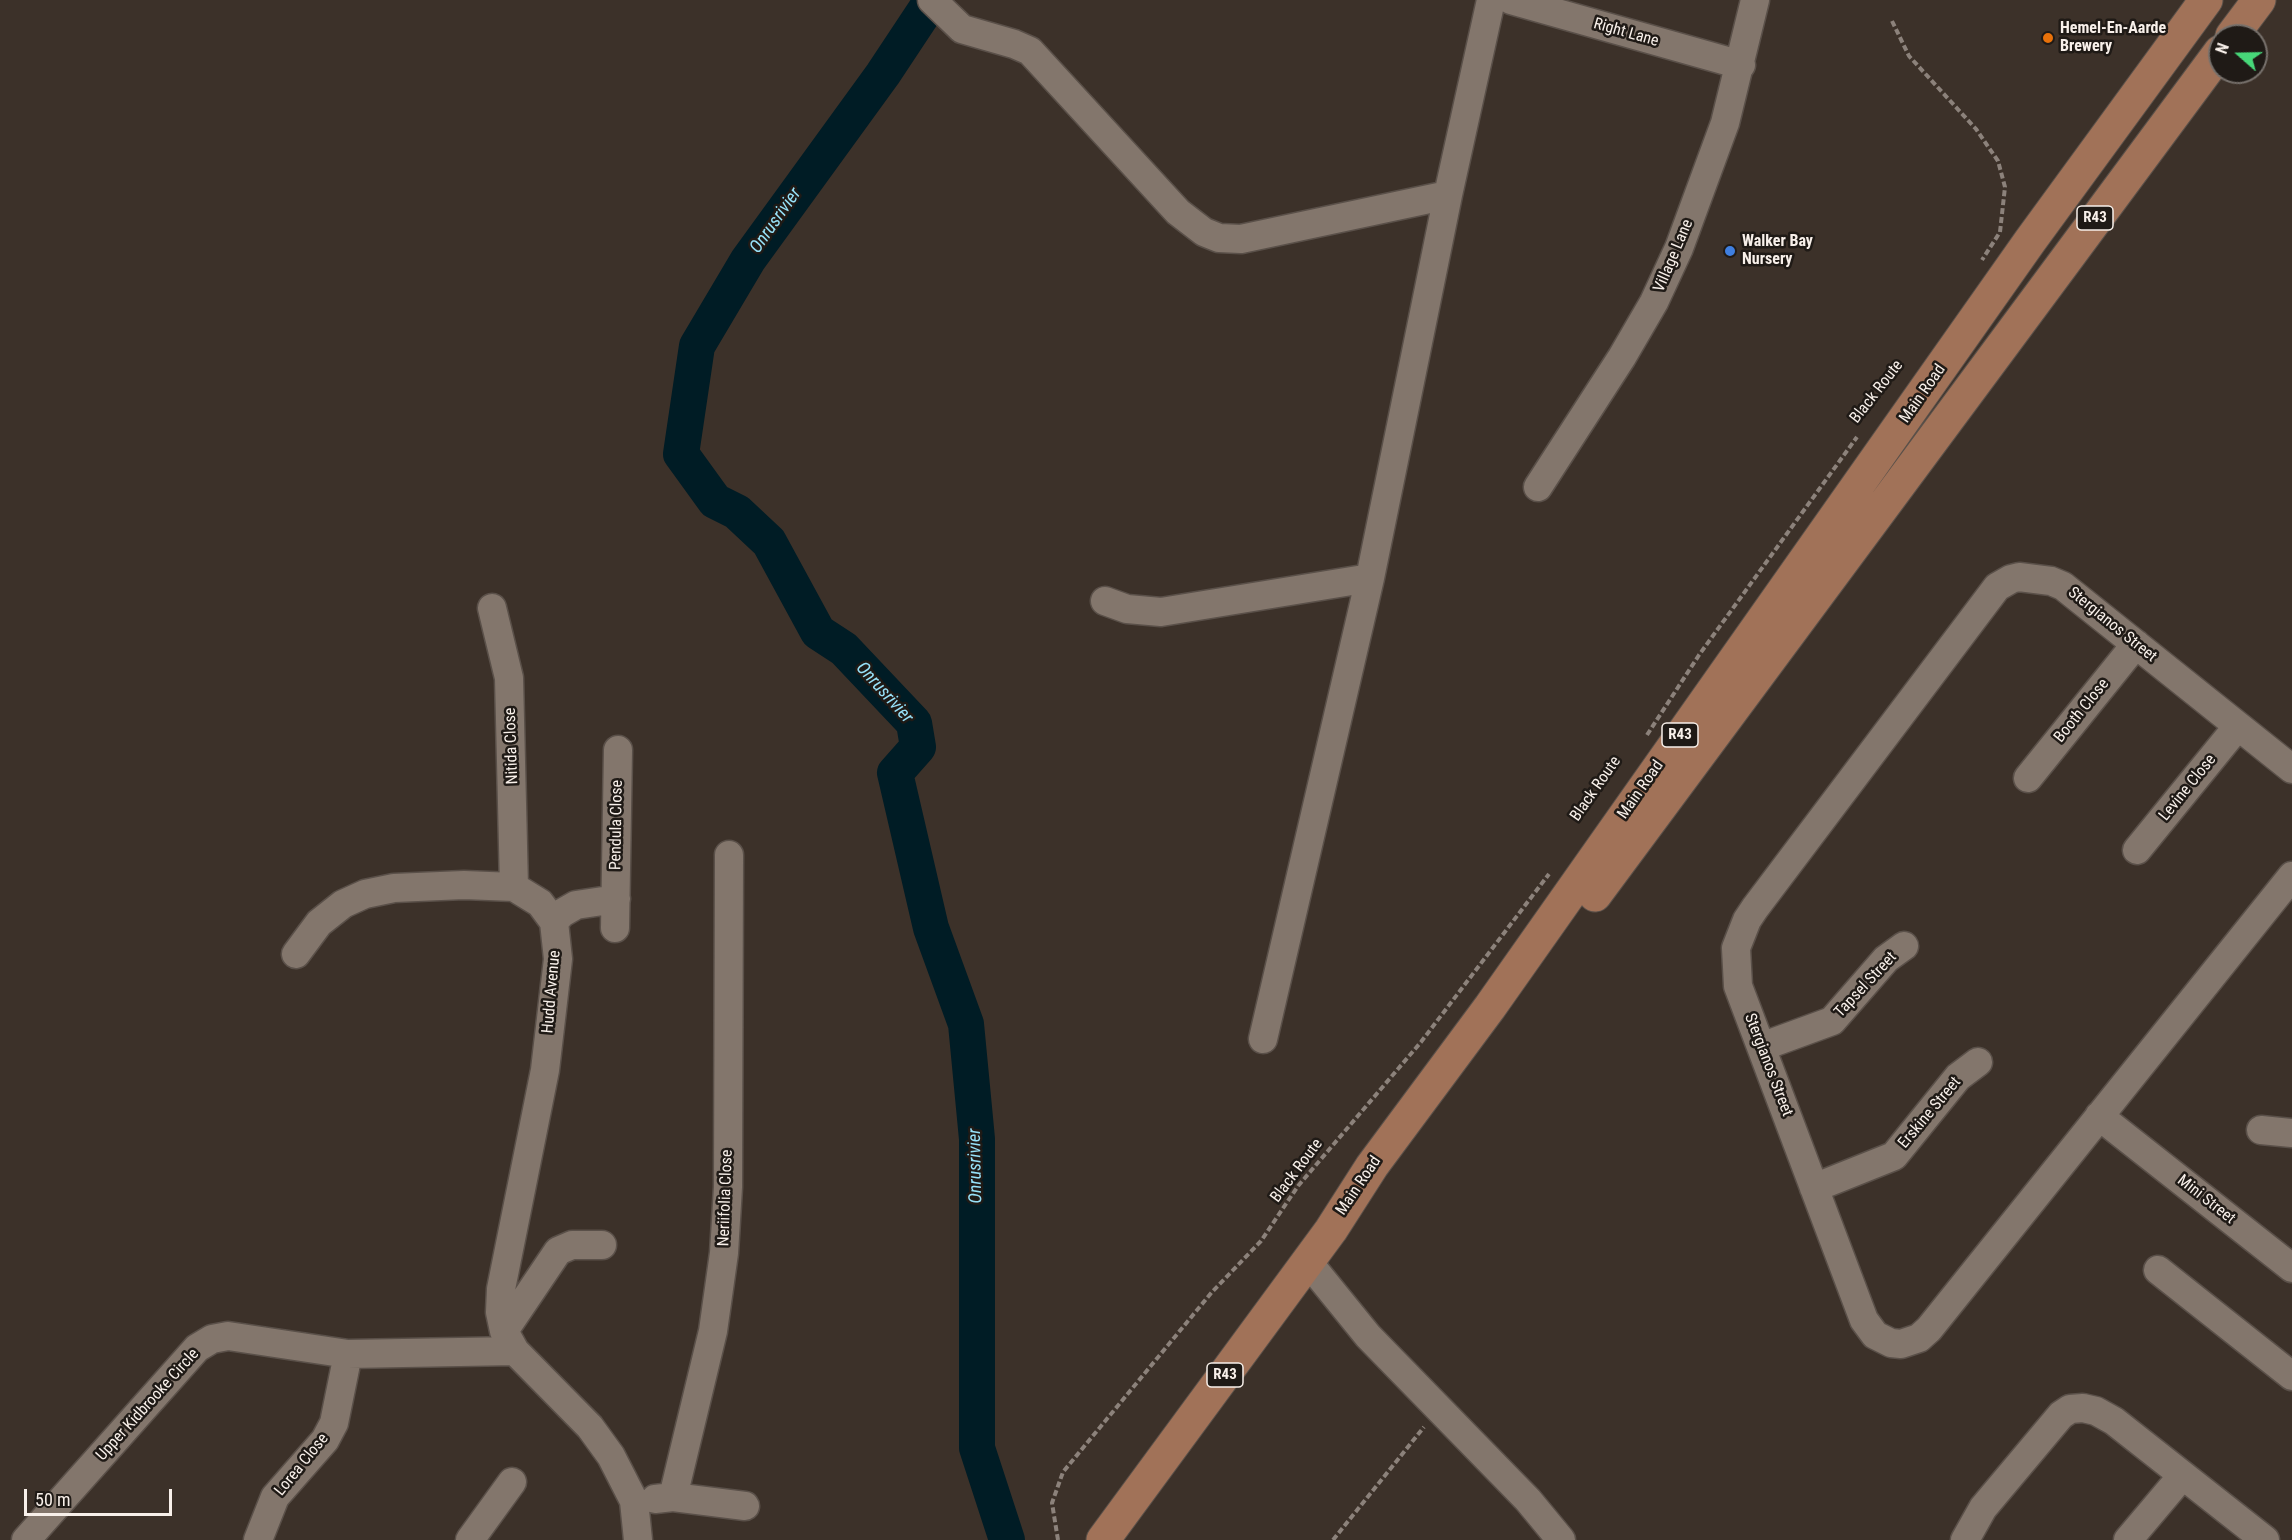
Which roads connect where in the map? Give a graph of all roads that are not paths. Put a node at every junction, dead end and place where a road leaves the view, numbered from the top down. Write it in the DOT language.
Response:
graph roads {
  1 [pos="1491,0"];
  2 [pos="1511,0"];
  3 [pos="1755,0"];
  4 [pos="2206,0"];
  5 [pos="2259,0"];
  6 [pos="937,5"];
  7 [pos="2241,24"];
  8 [pos="1741,65"];
  9 [pos="2208,68"];
  10 [pos="1448,195"];
  11 [pos="1538,488"];
  12 [pos="1370,578"];
  13 [pos="1105,601"];
  14 [pos="492,608"];
  15 [pos="2136,644"];
  16 [pos="2238,726"];
  17 [pos="618,750"];
  18 [pos="2292,769"];
  19 [pos="2028,778"];
  20 [pos="2137,850"];
  21 [pos="729,855"];
  22 [pos="2292,876"];
  23 [pos="514,887"];
  24 [pos="616,899"];
  25 [pos="554,922"];
  26 [pos="615,928"];
  27 [pos="1904,946"];
  28 [pos="296,954"];
  29 [pos="1263,1039"];
  30 [pos="1761,1047"];
  31 [pos="1978,1062"];
  32 [pos="2110,1124"];
  33 [pos="2261,1130"];
  34 [pos="2292,1133"];
  35 [pos="1814,1188"];
  36 [pos="1331,1230"];
  37 [pos="602,1245"];
  38 [pos="2288,1258"];
  39 [pos="1308,1262"];
  40 [pos="2158,1270"];
  41 [pos="510,1341"];
  42 [pos="348,1354"];
  43 [pos="2292,1376"];
  44 [pos="2182,1476"];
  45 [pos="513,1482"];
  46 [pos="673,1497"];
  47 [pos="634,1502"];
  48 [pos="745,1506"];
  49 [pos="1111,1530"];
  50 [pos="26,1540"];
  51 [pos="258,1540"];
  52 [pos="470,1540"];
  53 [pos="638,1540"];
  54 [pos="1561,1540"];
  55 [pos="1965,1540"];
  56 [pos="2128,1540"];
  57 [pos="2265,1540"];
  1 -- 10 [label="street"];
  2 -- 8 [label="street, Right Lane"];
  3 -- 8 [label="street, Village Lane"];
  4 -- 36 [label="main road, Main Road / R43"];
  5 -- 7 [label="main road"];
  6 -- 10 [label="street"];
  8 -- 11 [label="street, Village Lane"];
  9 -- 36 [label="main road, Main Road / R43"];
  10 -- 12 [label="street"];
  12 -- 13 [label="street"];
  12 -- 29 [label="street"];
  14 -- 23 [label="street, Nitida Close"];
  15 -- 16 [label="street, Stergianos Street"];
  15 -- 19 [label="street, Booth Close"];
  15 -- 30 [label="street, Stergianos Street"];
  16 -- 18 [label="street, Stergianos Street"];
  16 -- 20 [label="street, Levine Close"];
  17 -- 24 [label="street, Pendula Close"];
  21 -- 46 [label="street, Neriifolia Close"];
  22 -- 32 [label="street, Stergianos Street"];
  23 -- 25 [label="street"];
  23 -- 28 [label="street"];
  24 -- 25 [label="street"];
  24 -- 26 [label="street, Pendula Close"];
  25 -- 41 [label="street, Hudd Avenue"];
  27 -- 30 [label="street, Tapsel Street"];
  30 -- 35 [label="street, Stergianos Street"];
  31 -- 35 [label="street, Erskine Street"];
  32 -- 35 [label="street, Stergianos Street"];
  32 -- 38 [label="street, Mini Street"];
  33 -- 34 [label="street"];
  36 -- 39 [label="main road, R43"];
  37 -- 41 [label="street"];
  39 -- 49 [label="main road, R43"];
  39 -- 54 [label="street"];
  40 -- 43 [label="street"];
  41 -- 42 [label="street, Upper Kidbrooke Circle"];
  41 -- 47 [label="street"];
  42 -- 50 [label="street, Upper Kidbrooke Circle"];
  42 -- 51 [label="street, Lorea Close"];
  44 -- 55 [label="street"];
  44 -- 56 [label="street"];
  44 -- 57 [label="street"];
  45 -- 52 [label="street"];
  46 -- 47 [label="street"];
  46 -- 48 [label="street"];
  47 -- 53 [label="street"];
}
